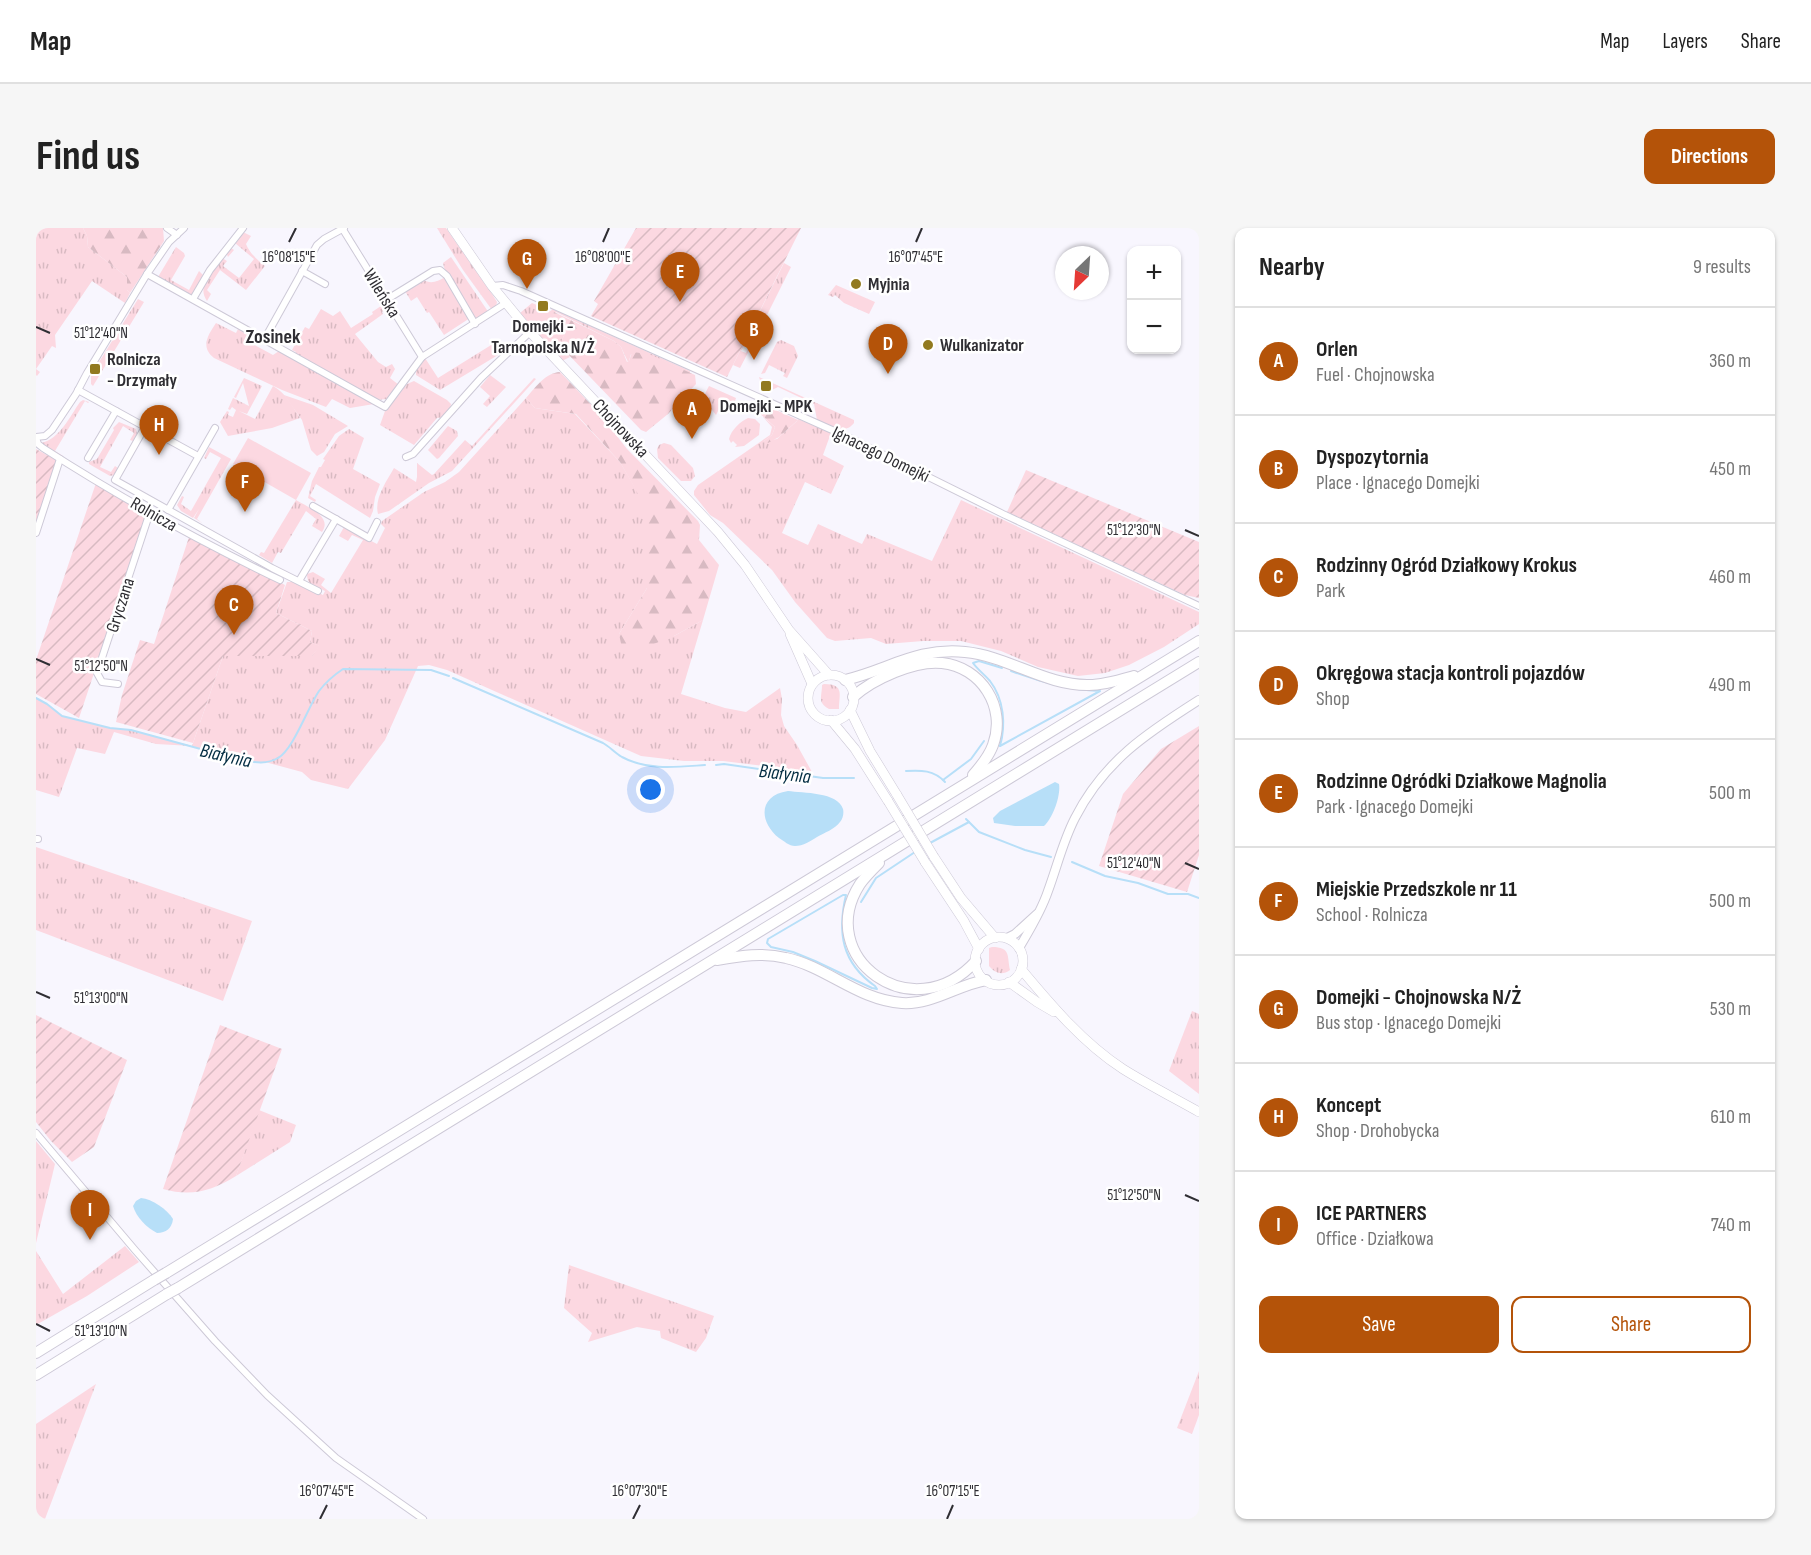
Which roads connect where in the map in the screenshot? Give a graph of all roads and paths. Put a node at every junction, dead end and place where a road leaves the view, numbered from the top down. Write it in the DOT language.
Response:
graph roads {
  1 [pos="167,228"];
  2 [pos="243,228"];
  3 [pos="343,228"];
  4 [pos="452,228"];
  5 [pos="179,231"];
  6 [pos="302,271"];
  7 [pos="147,274"];
  8 [pos="324,284"];
  9 [pos="492,286"];
  10 [pos="192,299"];
  11 [pos="386,300"];
  12 [pos="506,303"];
  13 [pos="475,324"];
  14 [pos="530,332"];
  15 [pos="264,340"];
  16 [pos="422,357"];
  17 [pos="78,390"];
  18 [pos="116,411"];
  19 [pos="145,427"];
  20 [pos="215,428"];
  21 [pos="36,438"];
  22 [pos="198,456"];
  23 [pos="406,457"];
  24 [pos="88,458"];
  25 [pos="60,459"];
  26 [pos="313,506"];
  27 [pos="166,509"];
  28 [pos="150,512"];
  29 [pos="164,519"];
  30 [pos="336,519"];
  31 [pos="377,522"];
  32 [pos="36,533"];
  33 [pos="280,580"];
  34 [pos="299,581"];
  35 [pos="318,591"];
  36 [pos="1199,606"];
  37 [pos="789,630"];
  38 [pos="1199,641"];
  39 [pos="1199,662"];
  40 [pos="1143,674"];
  41 [pos="829,675"];
  42 [pos="845,680"];
  43 [pos="118,684"];
  44 [pos="812,684"];
  45 [pos="853,697"];
  46 [pos="1199,700"];
  47 [pos="850,710"];
  48 [pos="831,720"];
  49 [pos="966,783"];
  50 [pos="893,850"];
  51 [pos="1039,911"];
  52 [pos="995,938"];
  53 [pos="1007,938"];
  54 [pos="1019,948"];
  55 [pos="979,949"];
  56 [pos="976,961"];
  57 [pos="711,962"];
  58 [pos="1021,969"];
  59 [pos="986,980"];
  60 [pos="1009,982"];
  61 [pos="1058,1014"];
  62 [pos="1199,1112"];
  63 [pos="36,1133"];
  64 [pos="36,1353"];
  65 [pos="36,1375"];
  66 [pos="423,1519"];
  1 -- 5 [label="street"];
  2 -- 10 [label="street"];
  3 -- 6 [label="street"];
  3 -- 11 [label="street, Wileńska"];
  4 -- 9 [label="main road, Chojnowska"];
  5 -- 7 [label="street"];
  6 -- 8 [label="street"];
  6 -- 15 [label="street"];
  7 -- 10 [label="street"];
  7 -- 17 [label="street"];
  9 -- 12 [label="main road, Chojnowska"];
  9 -- 36 [label="street, Ignacego Domejki"];
  10 -- 15 [label="street"];
  11 -- 13 [label="street"];
  11 -- 16 [label="street, Wileńska"];
  12 -- 13 [label="street"];
  12 -- 14 [label="main road, Chojnowska"];
  13 -- 16 [label="street"];
  14 -- 23 [label="street"];
  14 -- 37 [label="main road, Chojnowska"];
  15 -- 16 [label="street"];
  17 -- 18 [label="street"];
  17 -- 21 [label="street"];
  18 -- 19 [label="street"];
  18 -- 24 [label="street"];
  19 -- 22 [label="street"];
  19 -- 27 [label="street"];
  20 -- 22 [label="street"];
  21 -- 25 [label="street, Rolnicza"];
  22 -- 27 [label="street"];
  25 -- 28 [label="street, Rolnicza"];
  25 -- 32 [label="street"];
  26 -- 30 [label="street"];
  27 -- 29 [label="street"];
  27 -- 34 [label="street"];
  28 -- 29 [label="street, Rolnicza"];
  28 -- 43 [label="street, Gryczana"];
  29 -- 33 [label="street, Rolnicza"];
  30 -- 31 [label="street"];
  30 -- 34 [label="street"];
  34 -- 35 [label="street"];
  37 -- 41 [label="main road, Chojnowska"];
  37 -- 44 [label="main road, Chojnowska"];
  38 -- 40 [label="highway"];
  39 -- 50 [label="highway"];
  40 -- 42 [label="highway"];
  40 -- 49 [label="highway"];
  41 -- 42 [label="main road"];
  41 -- 44 [label="main road"];
  42 -- 45 [label="main road"];
  44 -- 48 [label="main road"];
  45 -- 47 [label="main road"];
  45 -- 49 [label="highway"];
  46 -- 51 [label="main road"];
  47 -- 48 [label="main road"];
  47 -- 52 [label="main road, bridge"];
  48 -- 55 [label="main road, bridge"];
  49 -- 64 [label="highway, bridge"];
  50 -- 56 [label="highway"];
  50 -- 57 [label="highway"];
  51 -- 53 [label="main road"];
  51 -- 54 [label="main road"];
  52 -- 53 [label="main road"];
  52 -- 55 [label="main road"];
  53 -- 54 [label="main road"];
  54 -- 58 [label="main road"];
  55 -- 56 [label="main road"];
  56 -- 59 [label="main road"];
  57 -- 59 [label="highway"];
  57 -- 65 [label="highway, bridge"];
  58 -- 60 [label="main road"];
  58 -- 61 [label="main road"];
  59 -- 60 [label="main road"];
  60 -- 61 [label="main road"];
  61 -- 62 [label="main road"];
  63 -- 66 [label="street"];
}
